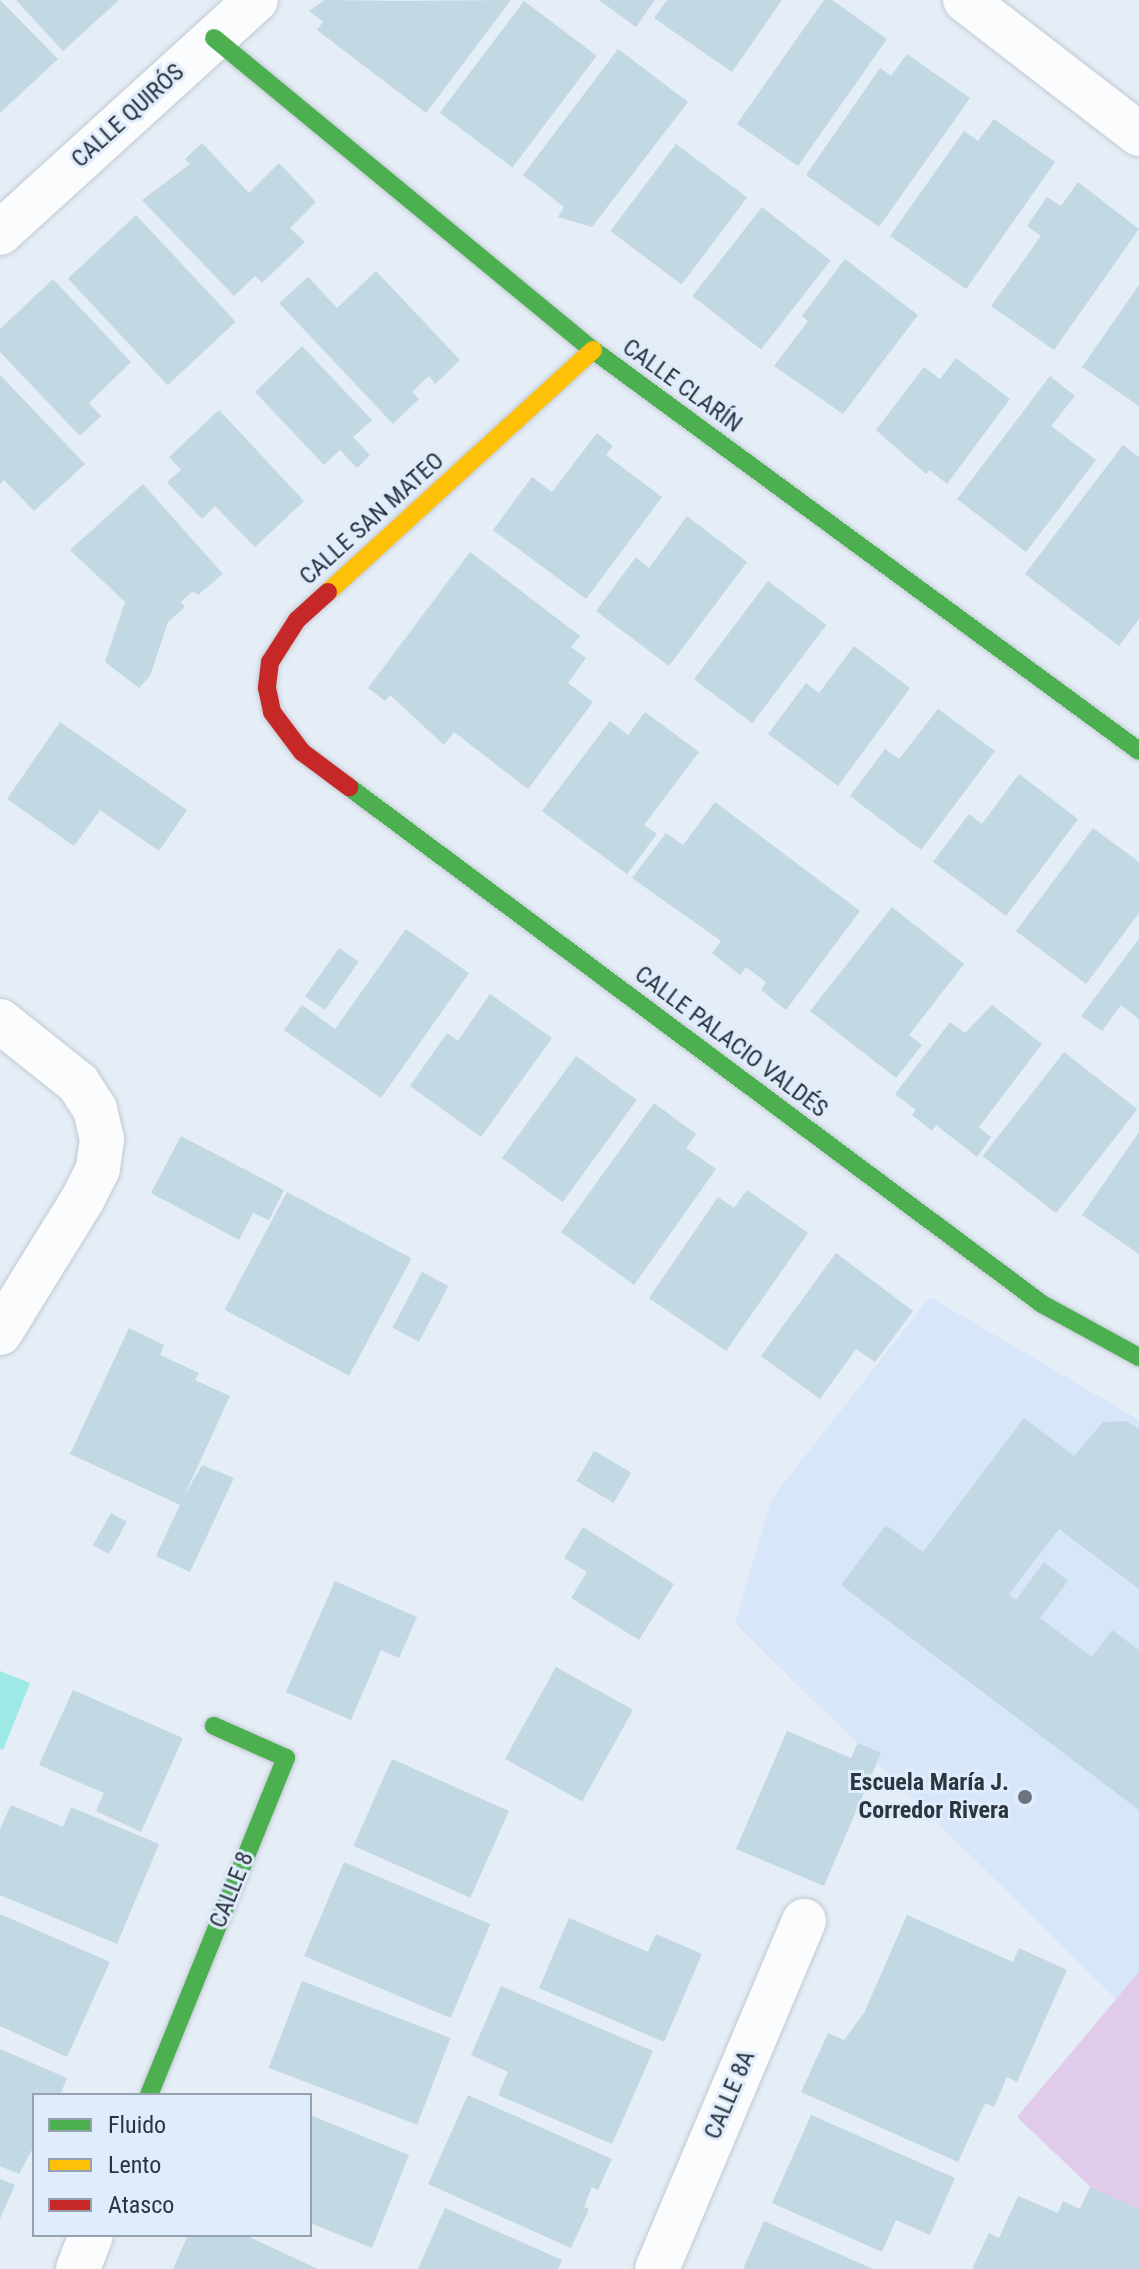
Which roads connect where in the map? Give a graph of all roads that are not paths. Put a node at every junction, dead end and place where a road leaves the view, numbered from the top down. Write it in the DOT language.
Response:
graph roads {
  1 [pos="256,0"];
  2 [pos="965,0"];
  3 [pos="214,38"];
  4 [pos="1139,134"];
  5 [pos="0,233"];
  6 [pos="593,350"];
  7 [pos="1139,751"];
  8 [pos="302,752"];
  9 [pos="0,1021"];
  10 [pos="0,1333"];
  11 [pos="1139,1357"];
  12 [pos="214,1726"];
  13 [pos="804,1921"];
  14 [pos="150,2093"];
  15 [pos="90,2237"];
  16 [pos="78,2269"];
  17 [pos="657,2269"];
  1 -- 3 [label="street, CALLE QUIRÓS"];
  2 -- 4 [label="street"];
  3 -- 5 [label="street, CALLE QUIRÓS"];
  3 -- 6 [label="street, CALLE CLARÍN"];
  6 -- 7 [label="street, CALLE CLARÍN"];
  6 -- 8 [label="street, CALLE SAN MATEO"];
  8 -- 11 [label="street, CALLE PALACIO VALDÉS"];
  9 -- 10 [label="street"];
  12 -- 14 [label="street, CALLE 8"];
  13 -- 17 [label="street, CALLE 8A"];
  15 -- 16 [label="street"];
}
